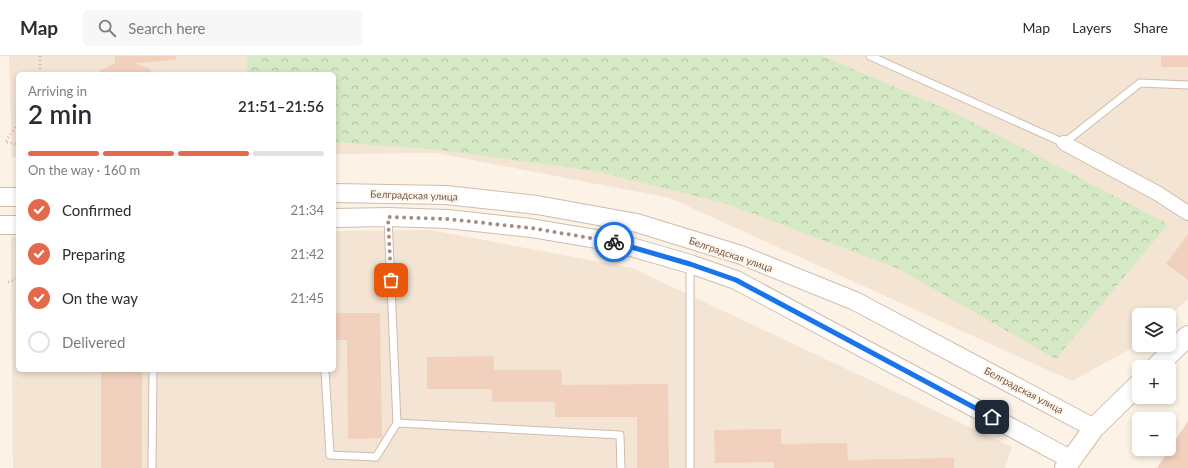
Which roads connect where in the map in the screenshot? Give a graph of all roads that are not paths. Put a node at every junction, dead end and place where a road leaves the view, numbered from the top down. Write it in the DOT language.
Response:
graph roads {
  1 [pos="870,56"];
  2 [pos="1188,85"];
  3 [pos="1064,143"];
  4 [pos="336,193"];
  5 [pos="0,197"];
  6 [pos="16,197"];
  7 [pos="1188,213"];
  8 [pos="388,217"];
  9 [pos="336,218"];
  10 [pos="0,225"];
  11 [pos="16,225"];
  12 [pos="690,264"];
  13 [pos="1188,336"];
  14 [pos="1163,360"];
  15 [pos="153,372"];
  16 [pos="325,372"];
  17 [pos="1132,391"];
  18 [pos="397,423"];
  19 [pos="1094,428"];
  20 [pos="1067,464"];
  21 [pos="152,468"];
  22 [pos="621,468"];
  23 [pos="690,468"];
  1 -- 3 [label="lane"];
  2 -- 3 [label="lane"];
  3 -- 7 [label="street"];
  4 -- 19 [label="street, Белградская улица"];
  5 -- 6 [label="street"];
  8 -- 9 [label="street"];
  8 -- 12 [label="street"];
  8 -- 18 [label="lane"];
  10 -- 11 [label="street"];
  12 -- 20 [label="street"];
  12 -- 23 [label="lane"];
  13 -- 14 [label="main road"];
  15 -- 21 [label="lane"];
  16 -- 18 [label="lane"];
  17 -- 19 [label="main road"];
  18 -- 22 [label="lane"];
  19 -- 20 [label="main road"];
}
